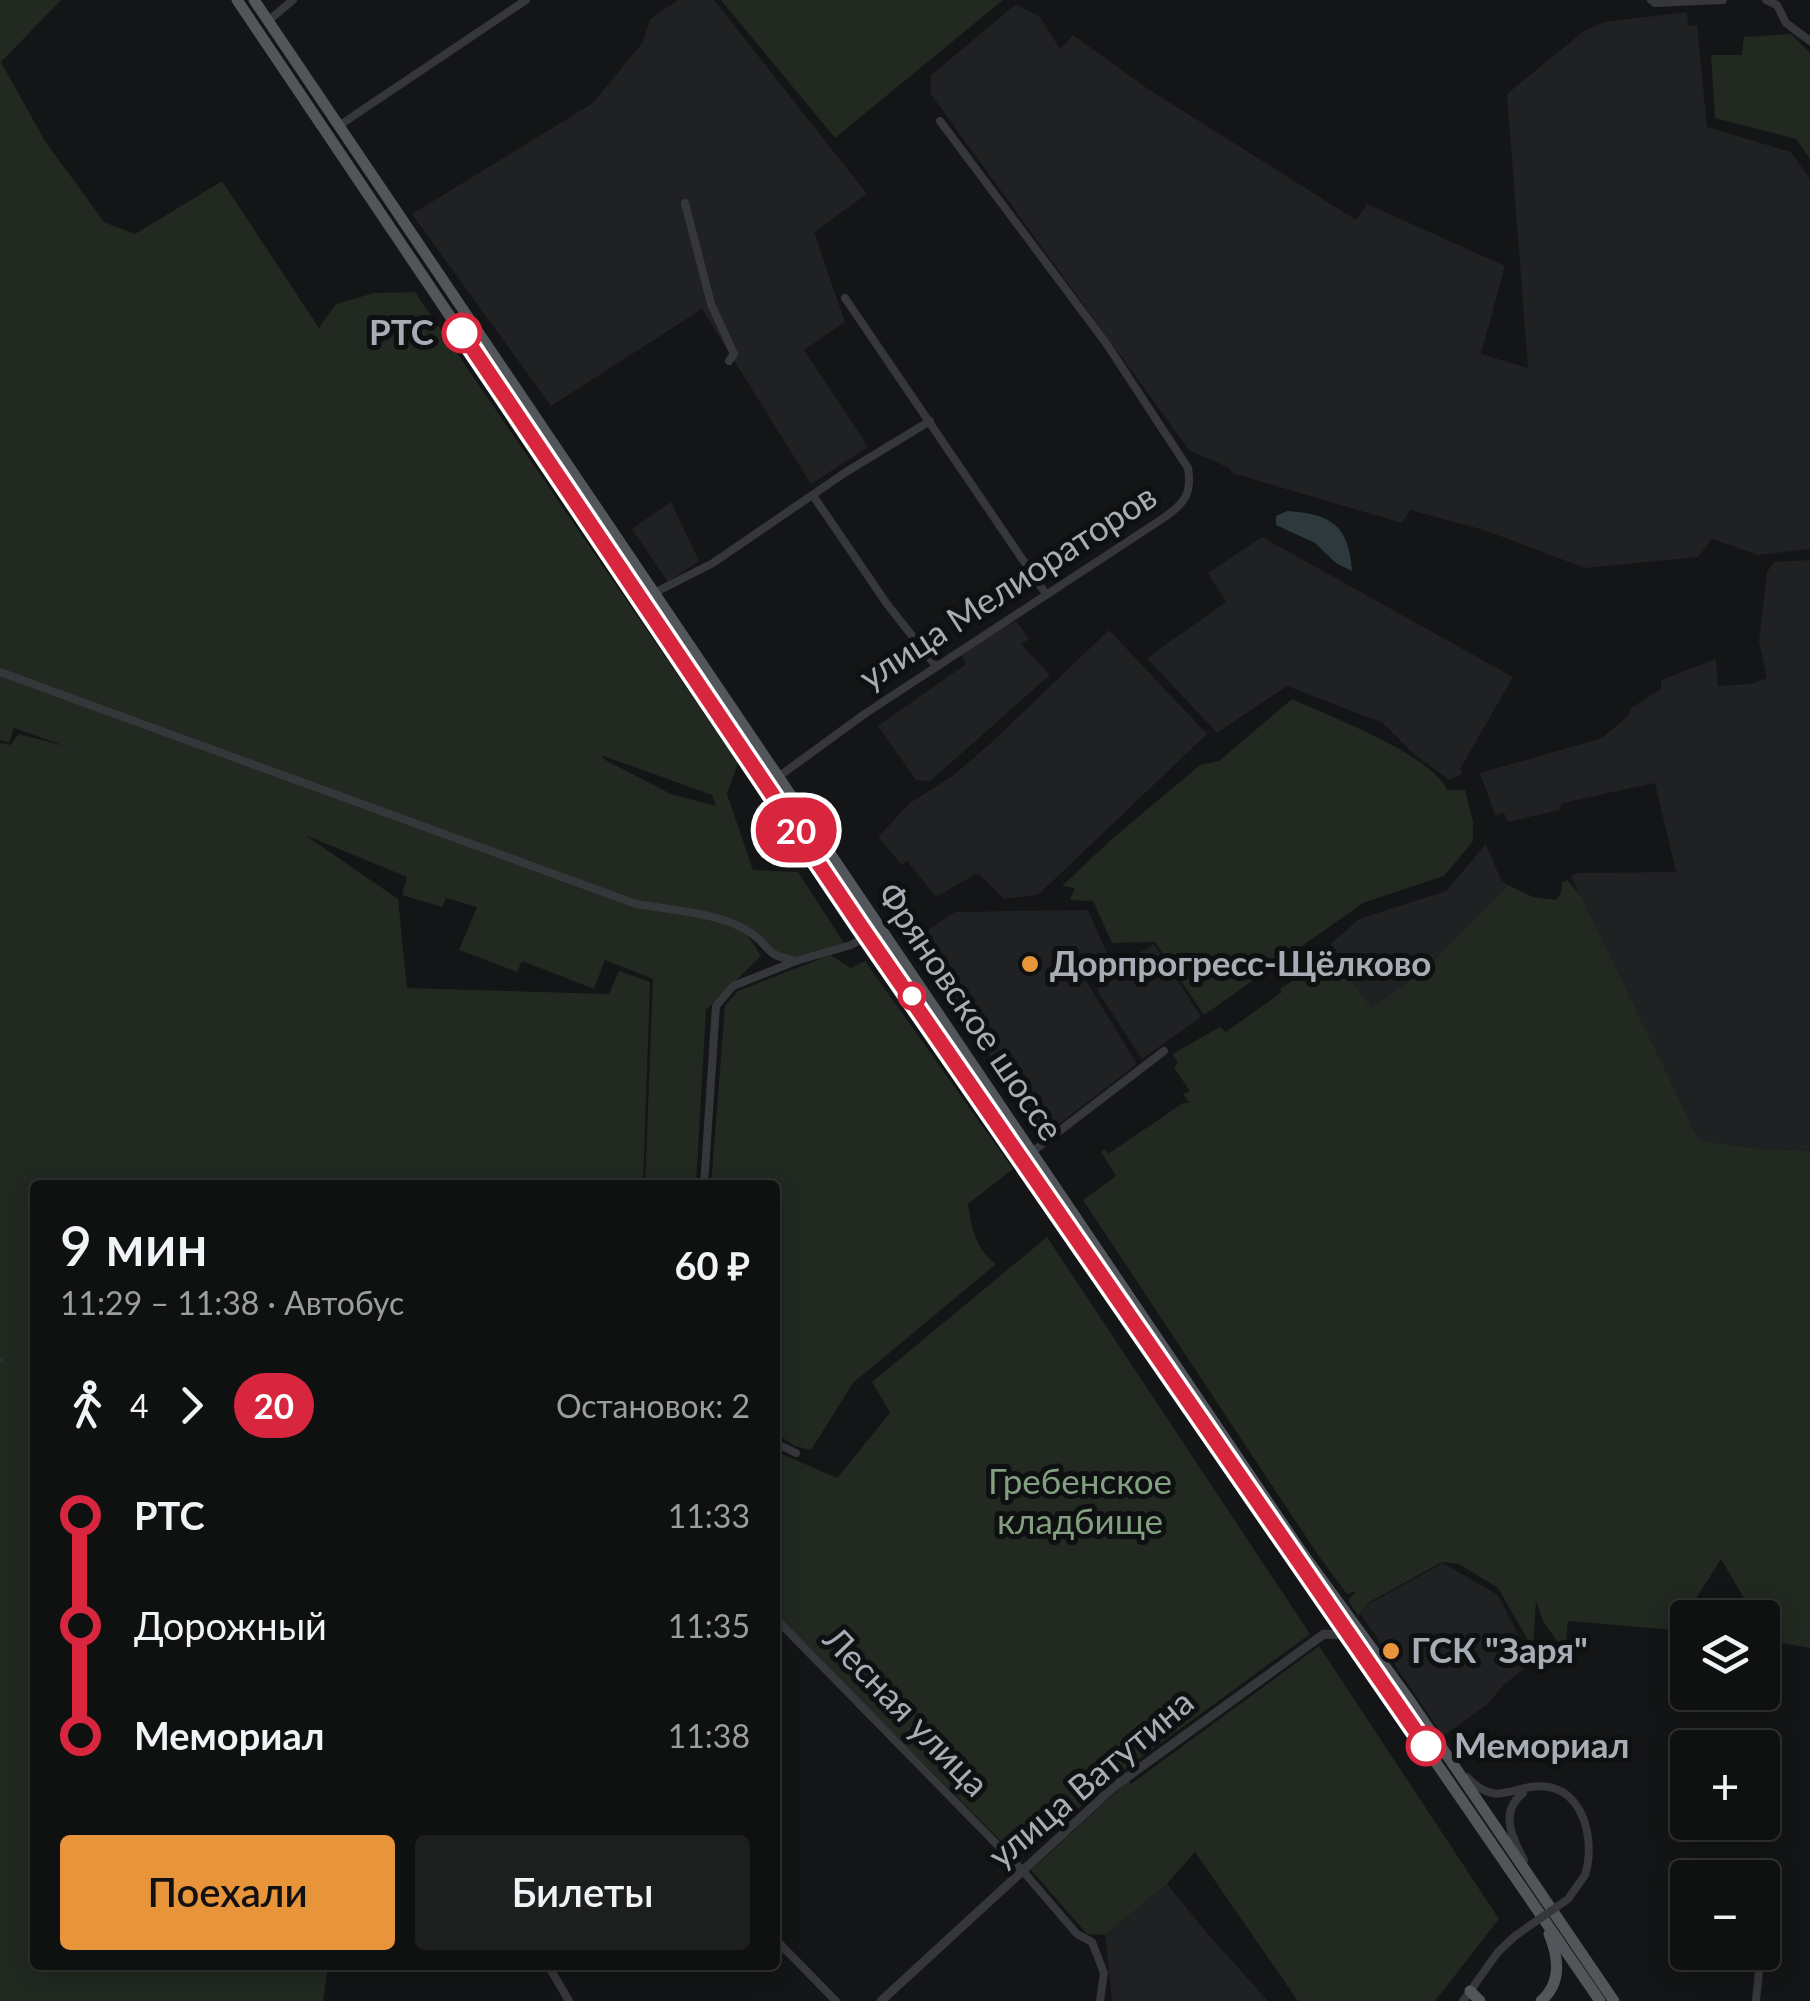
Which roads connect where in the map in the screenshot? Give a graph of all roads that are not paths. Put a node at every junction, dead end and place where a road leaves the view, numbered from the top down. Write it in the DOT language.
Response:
graph roads {
  1 [pos="237,0"];
  2 [pos="254,0"];
  3 [pos="293,0"];
  4 [pos="526,0"];
  5 [pos="1651,0"];
  6 [pos="1723,0"];
  7 [pos="1766,0"];
  8 [pos="268,22"];
  9 [pos="1810,41"];
  10 [pos="940,121"];
  11 [pos="340,125"];
  12 [pos="685,203"];
  13 [pos="845,298"];
  14 [pos="729,361"];
  15 [pos="930,421"];
  16 [pos="814,497"];
  17 [pos="654,593"];
  18 [pos="1046,594"];
  19 [pos="936,666"];
  20 [pos="0,672"];
  21 [pos="778,777"];
  22 [pos="868,936"];
  23 [pos="796,960"];
  24 [pos="1164,1051"];
  25 [pos="1032,1152"];
  26 [pos="704,1180"];
  27 [pos="780,1445"];
  28 [pos="796,1453"];
  29 [pos="1332,1612"];
  30 [pos="780,1623"];
  31 [pos="1324,1634"];
  32 [pos="1354,1642"];
  33 [pos="1444,1751"];
  34 [pos="1531,1788"];
  35 [pos="1022,1870"];
  36 [pos="1541,1904"];
  37 [pos="780,1944"];
  38 [pos="551,1970"];
  39 [pos="1759,1970"];
  40 [pos="1472,1999"];
  41 [pos="568,2001"];
  42 [pos="836,2001"];
  43 [pos="881,2001"];
  44 [pos="1100,2001"];
  45 [pos="1541,2001"];
  46 [pos="1600,2001"];
  47 [pos="1614,2001"];
  48 [pos="1756,2001"];
  1 -- 22 [label="main road, Фряновское шоссе"];
  2 -- 8 [label="main road, Фряновское шоссе"];
  3 -- 8 [label="street"];
  4 -- 11 [label="street"];
  5 -- 6 [label="street"];
  7 -- 9 [label="street"];
  8 -- 11 [label="main road, Фряновское шоссе"];
  10 -- 18 [label="street, улица Мелиораторов"];
  11 -- 17 [label="main road, Фряновское шоссе"];
  12 -- 14 [label="street"];
  13 -- 15 [label="street"];
  15 -- 16 [label="street"];
  15 -- 18 [label="street"];
  16 -- 17 [label="street"];
  16 -- 19 [label="street"];
  17 -- 21 [label="main road, Фряновское шоссе"];
  18 -- 19 [label="street, улица Мелиораторов"];
  19 -- 21 [label="street, улица Мелиораторов"];
  20 -- 23 [label="street"];
  21 -- 25 [label="main road, Фряновское шоссе"];
  22 -- 23 [label="street"];
  22 -- 29 [label="main road, Фряновское шоссе"];
  23 -- 26 [label="street"];
  24 -- 25 [label="street"];
  25 -- 33 [label="main road, Фряновское шоссе"];
  27 -- 28 [label="street"];
  29 -- 31 [label="street"];
  29 -- 32 [label="main road, Фряновское шоссе"];
  30 -- 35 [label="street, Лесная улица"];
  31 -- 32 [label="street"];
  31 -- 35 [label="street, улица Ватутина"];
  32 -- 36 [label="main road, Фряновское шоссе"];
  33 -- 34 [label="street"];
  33 -- 36 [label="main road, Фряновское шоссе"];
  34 -- 36 [label="street"];
  34 -- 40 [label="street, bridge"];
  35 -- 43 [label="street, улица Ватутина"];
  35 -- 44 [label="street, Лесная улица"];
  36 -- 45 [label="main road"];
  36 -- 46 [label="main road, Фряновское шоссе"];
  36 -- 47 [label="main road, Фряновское шоссе"];
  37 -- 42 [label="street"];
  38 -- 41 [label="street"];
  39 -- 48 [label="street"];
}
